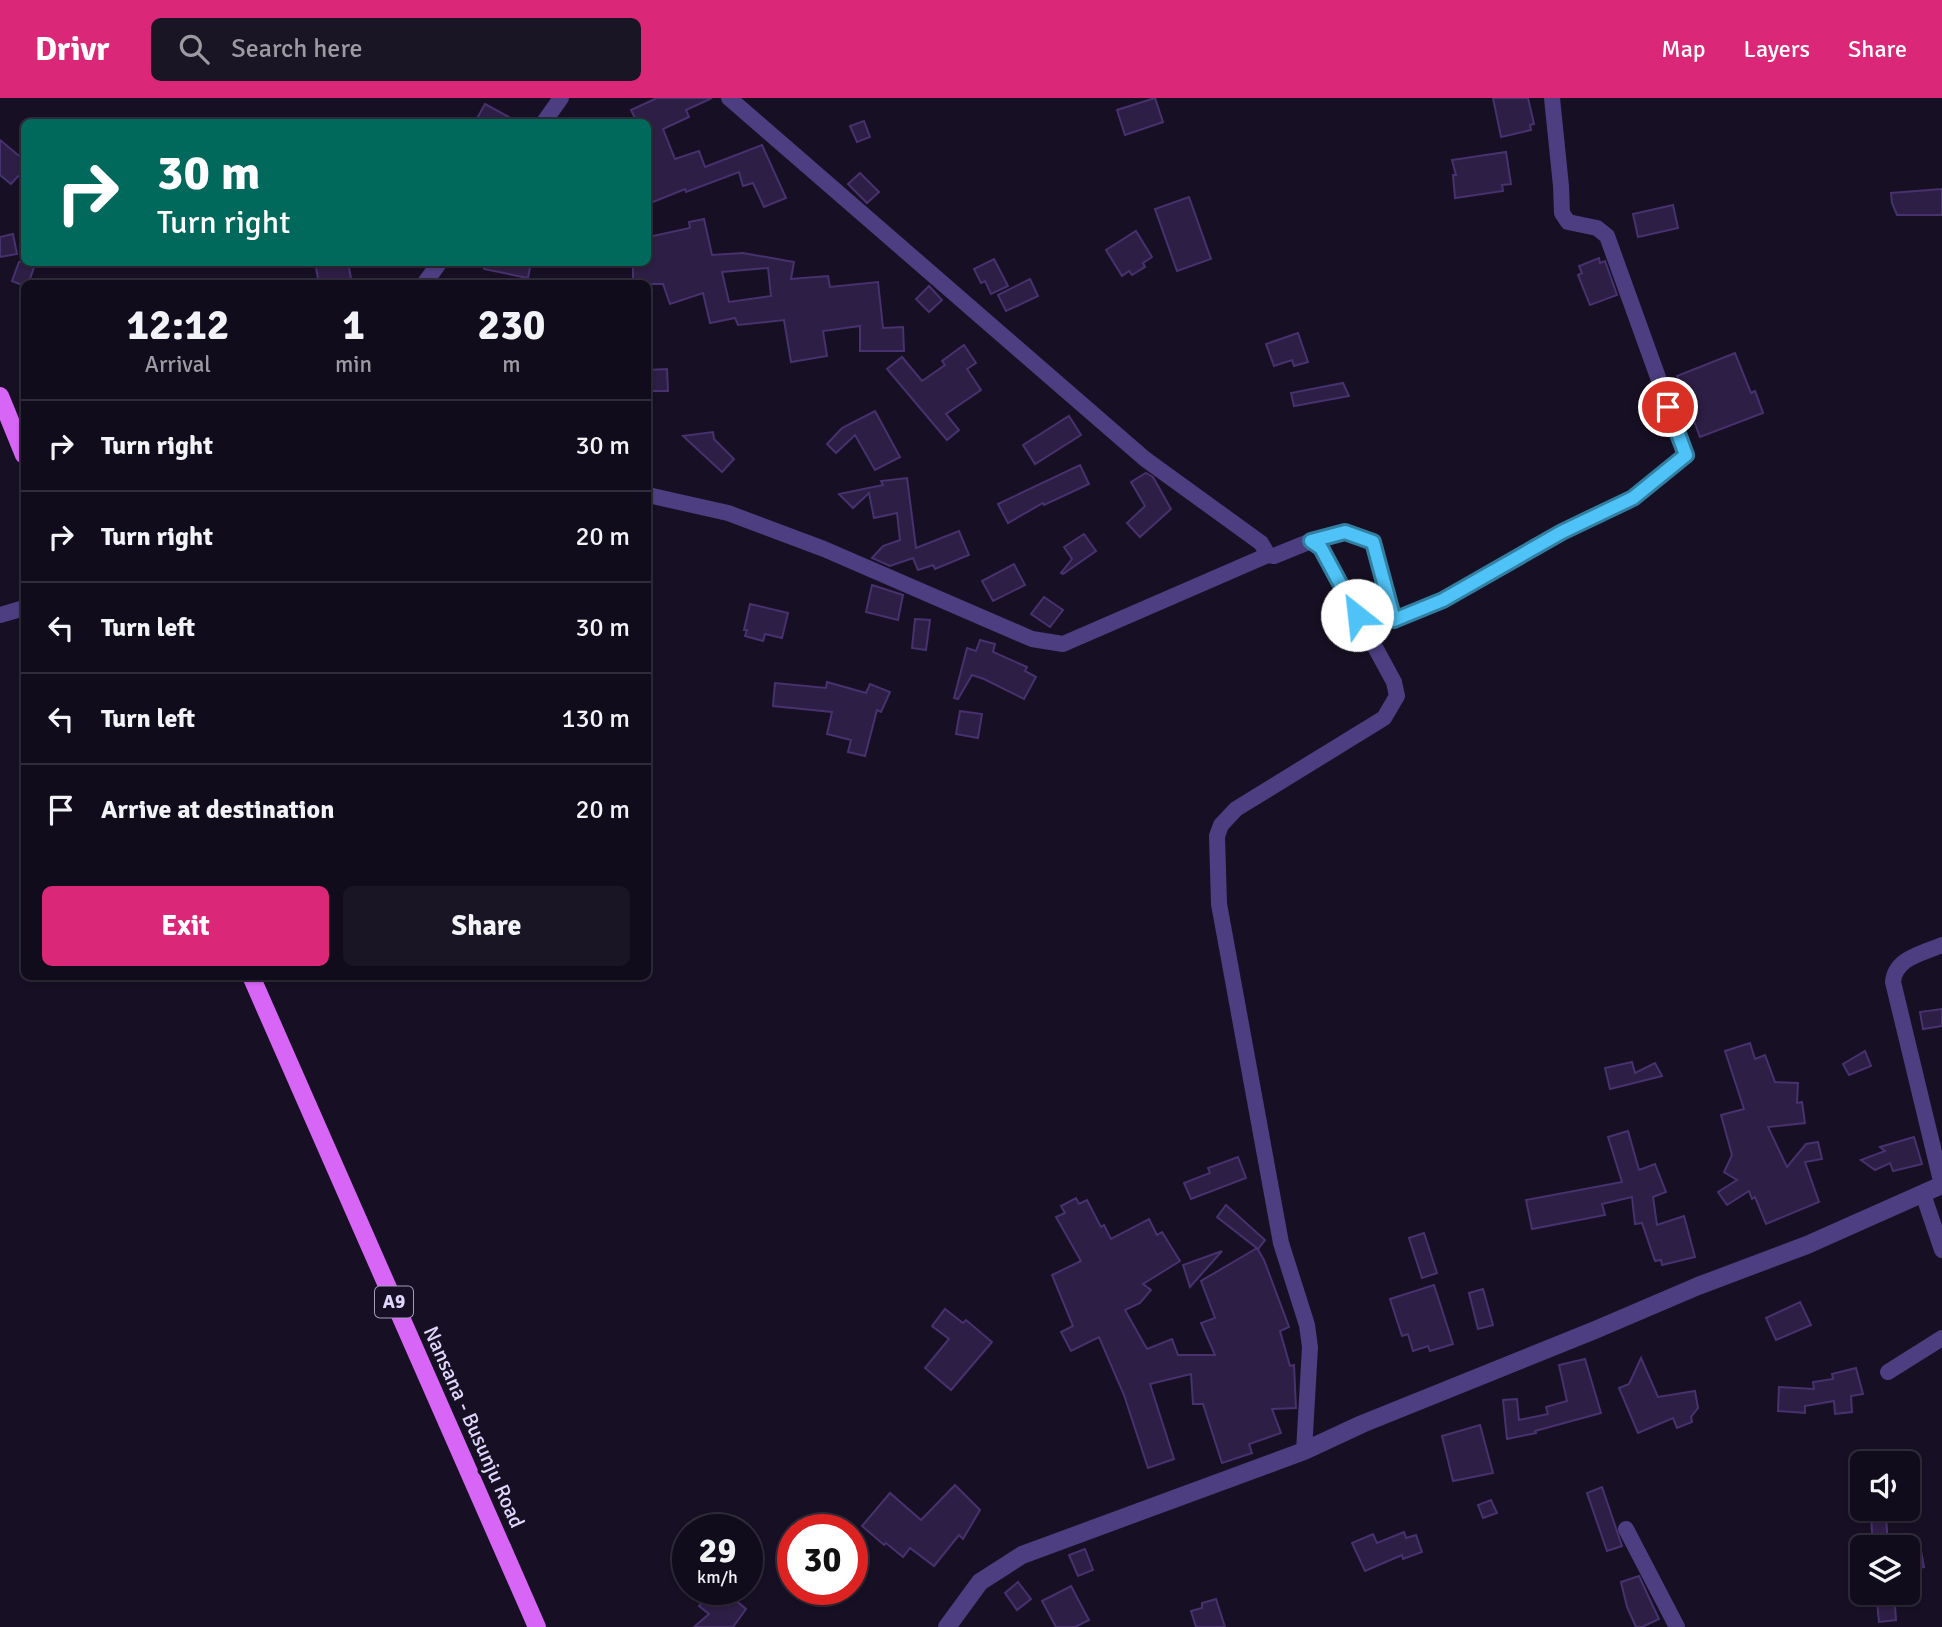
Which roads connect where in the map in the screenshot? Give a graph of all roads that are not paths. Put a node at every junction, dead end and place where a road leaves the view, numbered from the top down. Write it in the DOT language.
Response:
graph roads {
  1 [pos="561,98"];
  2 [pos="729,98"];
  3 [pos="1552,98"];
  4 [pos="546,119"];
  5 [pos="0,396"];
  6 [pos="21,448"];
  7 [pos="651,496"];
  8 [pos="1311,541"];
  9 [pos="1268,555"];
  10 [pos="21,609"];
  11 [pos="0,615"];
  12 [pos="1942,945"];
  13 [pos="253,980"];
  14 [pos="1942,1185"];
  15 [pos="1923,1194"];
  16 [pos="1942,1250"];
  17 [pos="1942,1338"];
  18 [pos="1888,1372"];
  19 [pos="1304,1451"];
  20 [pos="1626,1529"];
  21 [pos="537,1627"];
  22 [pos="947,1627"];
  23 [pos="1677,1627"];
  1 -- 4 [label="street"];
  2 -- 9 [label="street"];
  3 -- 8 [label="street"];
  5 -- 6 [label="main road"];
  7 -- 9 [label="street"];
  8 -- 9 [label="street"];
  8 -- 19 [label="street"];
  10 -- 11 [label="street"];
  12 -- 14 [label="street"];
  13 -- 21 [label="main road, Nansana - Busunju Road / A9"];
  14 -- 15 [label="street"];
  15 -- 16 [label="street"];
  15 -- 19 [label="street"];
  17 -- 18 [label="street"];
  19 -- 22 [label="street"];
  20 -- 23 [label="street"];
}
